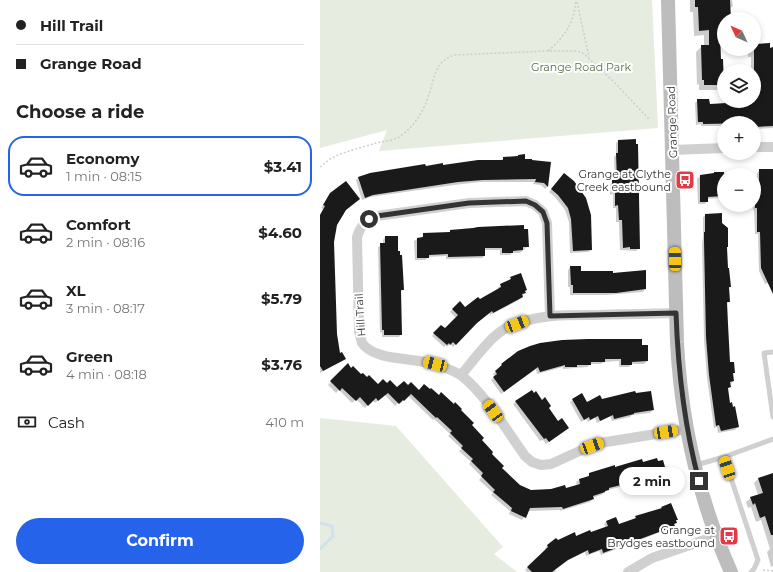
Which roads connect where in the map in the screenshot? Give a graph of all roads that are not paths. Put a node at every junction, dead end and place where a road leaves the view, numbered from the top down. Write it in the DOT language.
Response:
graph roads {
  1 [pos="668,0"];
  2 [pos="761,147"];
  3 [pos="773,147"];
  4 [pos="717,148"];
  5 [pos="672,150"];
  6 [pos="676,313"];
  7 [pos="550,316"];
  8 [pos="773,352"];
  9 [pos="461,375"];
  10 [pos="773,417"];
  11 [pos="687,429"];
  12 [pos="773,439"];
  13 [pos="724,457"];
  14 [pos="695,466"];
  15 [pos="716,536"];
  16 [pos="628,572"];
  17 [pos="731,572"];
  18 [pos="751,572"];
  1 -- 5 [label="street, Grange Road"];
  2 -- 3 [label="street"];
  4 -- 5 [label="street"];
  5 -- 6 [label="street, Grange Road"];
  6 -- 7 [label="street"];
  6 -- 11 [label="street, Grange Road"];
  7 -- 9 [label="street"];
  7 -- 9 [label="street, Hill Trail"];
  8 -- 10 [label="lane"];
  9 -- 11 [label="street, Hill Trail"];
  11 -- 14 [label="street, Grange Road"];
  12 -- 13 [label="lane"];
  13 -- 14 [label="lane"];
  13 -- 18 [label="lane"];
  14 -- 15 [label="street, Grange Road"];
  15 -- 16 [label="street"];
  15 -- 17 [label="street, Grange Road"];
}
